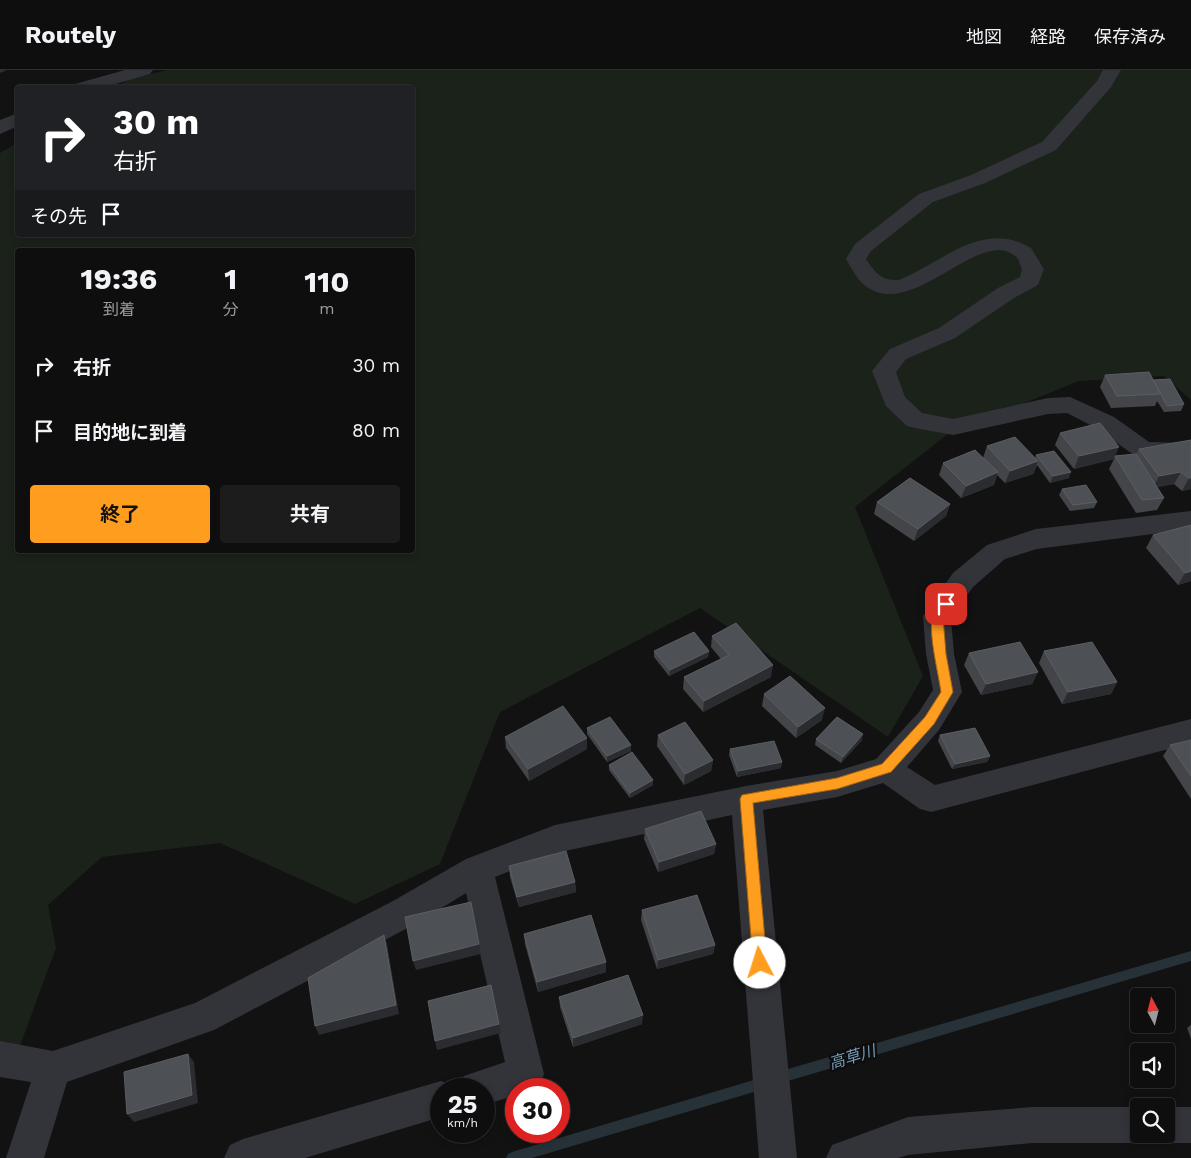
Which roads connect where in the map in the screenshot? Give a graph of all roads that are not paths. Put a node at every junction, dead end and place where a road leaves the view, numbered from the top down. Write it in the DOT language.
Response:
graph roads {
  1 [pos="144,70"];
  2 [pos="1112,70"];
  3 [pos="92,85"];
  4 [pos="15,120"];
  5 [pos="0,128"];
  6 [pos="1191,451"];
  7 [pos="1191,520"];
  8 [pos="1191,731"];
  9 [pos="886,768"];
  10 [pos="746,799"];
  11 [pos="477,869"];
  12 [pos="0,1059"];
  13 [pos="53,1069"];
  14 [pos="495,1083"];
  15 [pos="430,1102"];
  16 [pos="1130,1125"];
  17 [pos="1175,1125"];
  18 [pos="1191,1125"];
  19 [pos="25,1158"];
  20 [pos="244,1158"];
  21 [pos="778,1158"];
  22 [pos="845,1158"];
  1 -- 3 [label="street"];
  2 -- 6 [label="street"];
  4 -- 5 [label="street"];
  7 -- 9 [label="street"];
  8 -- 9 [label="street"];
  9 -- 10 [label="street"];
  10 -- 11 [label="street"];
  10 -- 21 [label="street"];
  11 -- 13 [label="street"];
  11 -- 14 [label="street"];
  12 -- 13 [label="street"];
  13 -- 19 [label="street"];
  15 -- 20 [label="street"];
  16 -- 22 [label="street"];
  17 -- 18 [label="street"];
}
